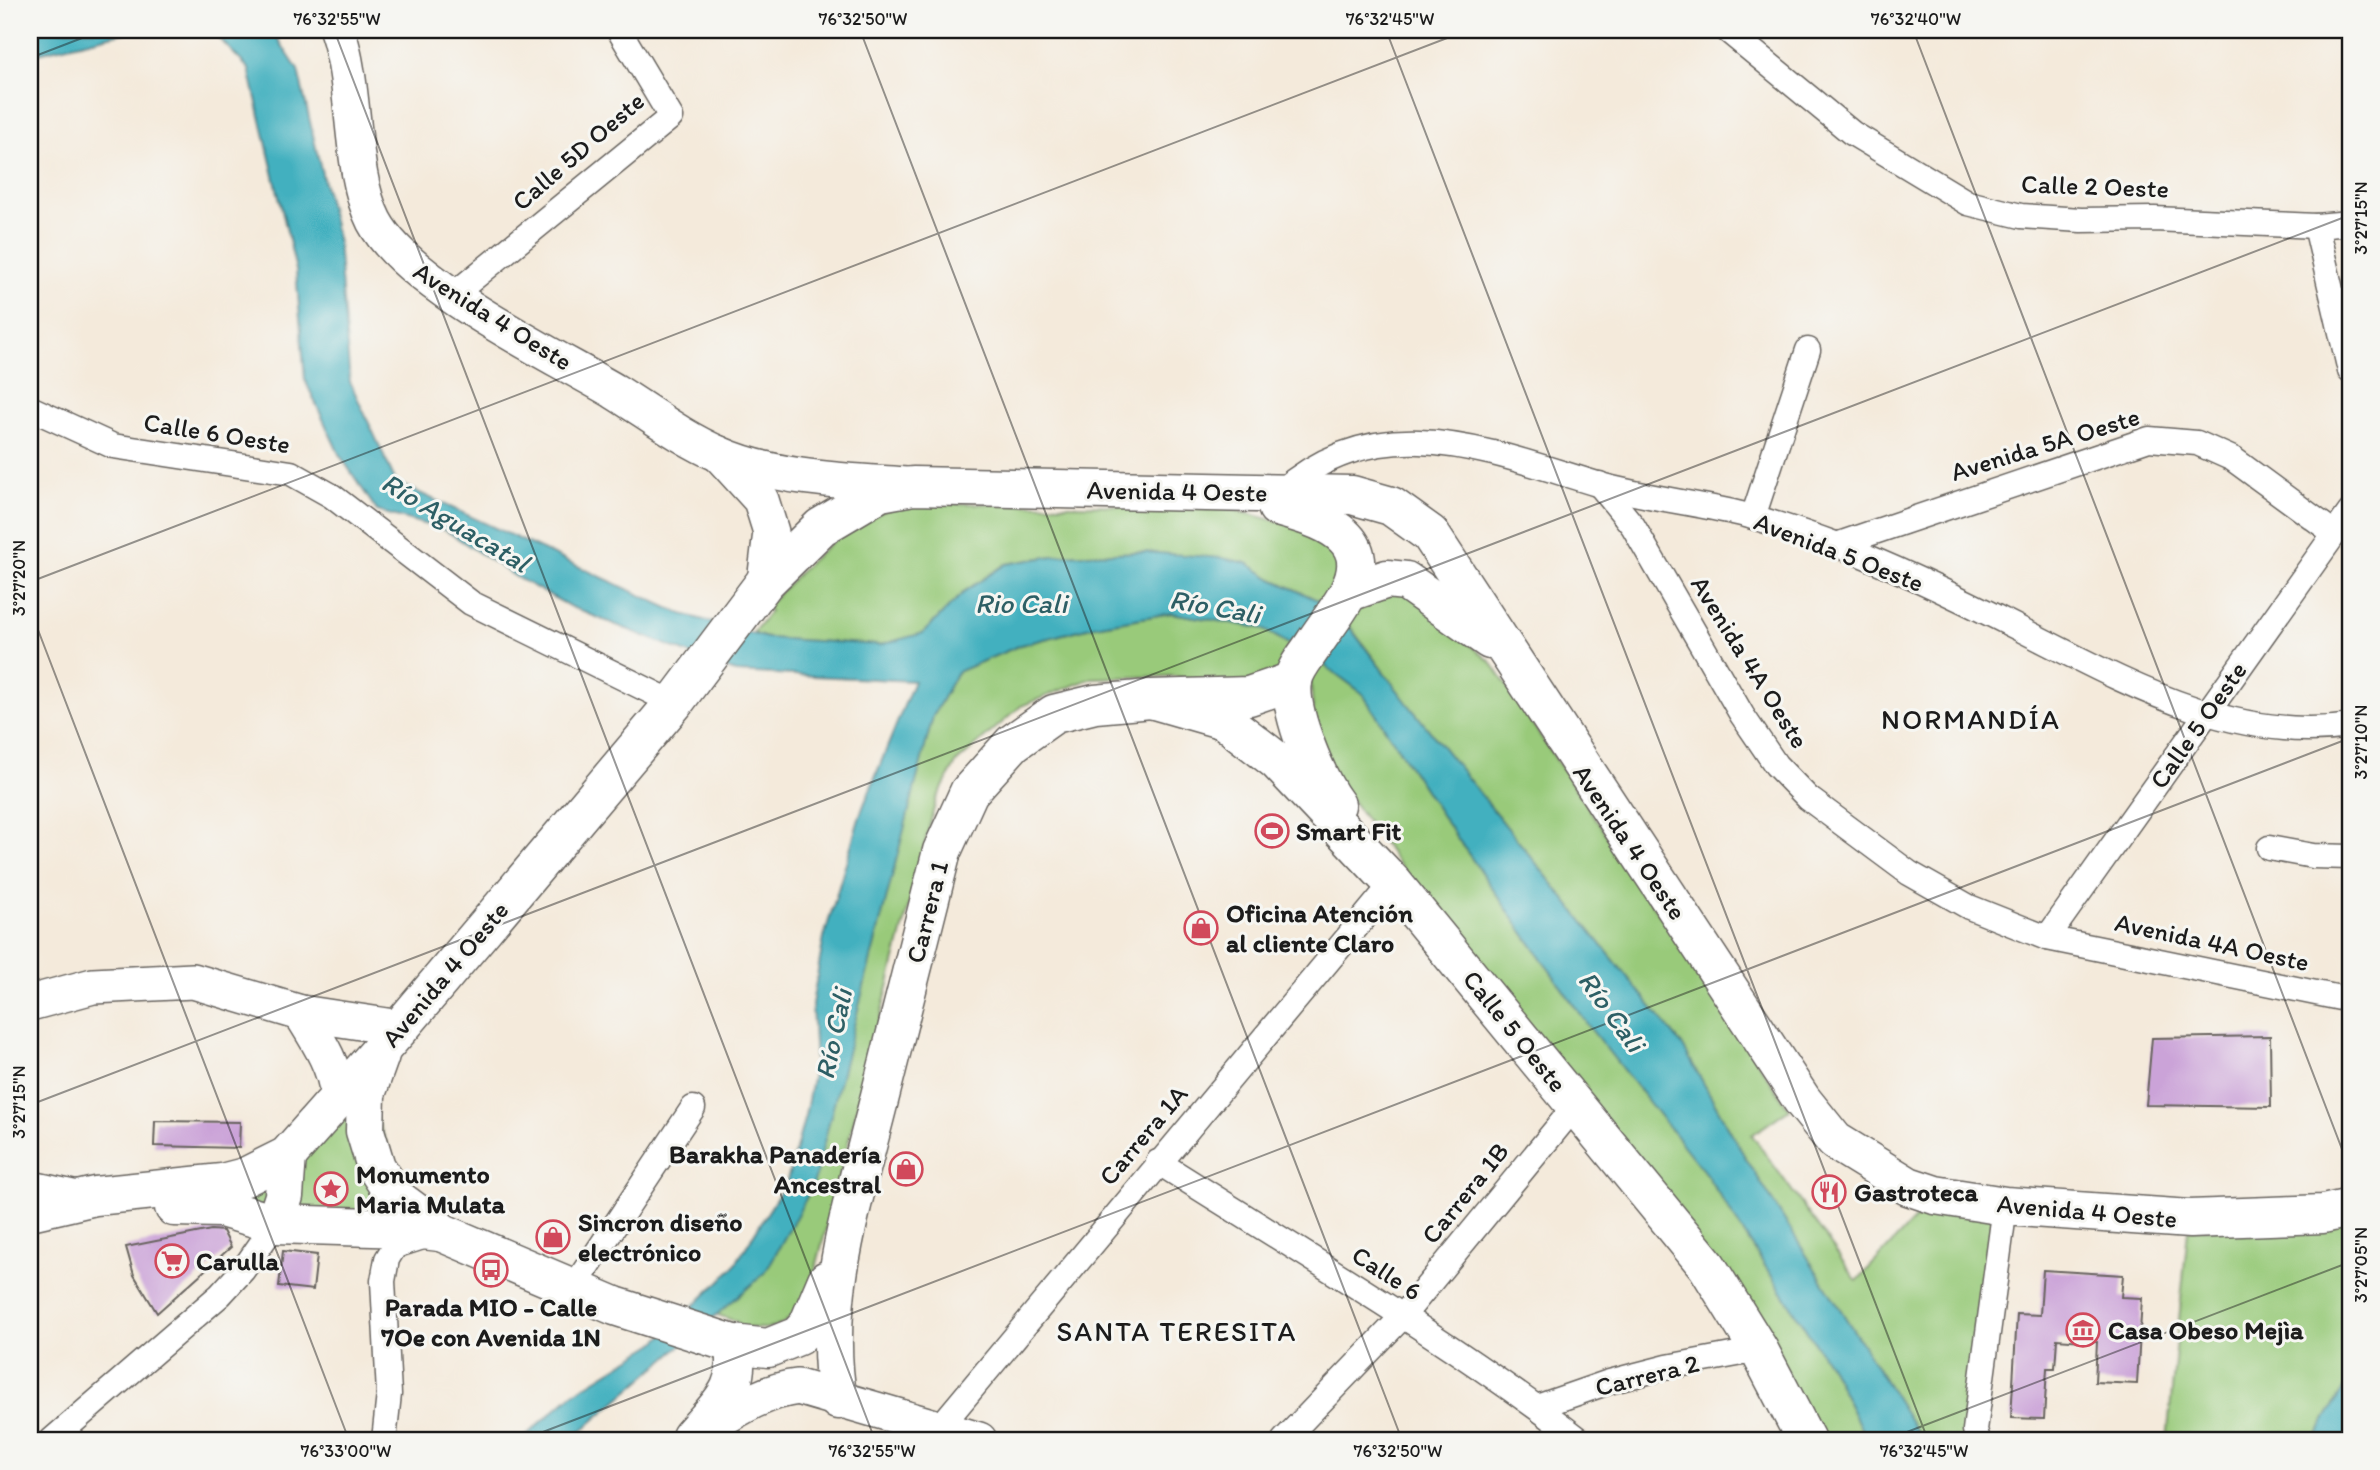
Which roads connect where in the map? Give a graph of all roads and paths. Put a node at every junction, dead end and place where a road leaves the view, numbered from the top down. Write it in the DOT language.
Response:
graph roads {
  1 [pos="337,30"];
  2 [pos="618,30"];
  3 [pos="1727,30"];
  4 [pos="2350,223"];
  5 [pos="2316,226"];
  6 [pos="453,295"];
  7 [pos="1808,350"];
  8 [pos="2350,371"];
  9 [pos="30,408"];
  10 [pos="719,454"];
  11 [pos="1599,484"];
  12 [pos="913,486"];
  13 [pos="1221,493"];
  14 [pos="1279,493"];
  15 [pos="2350,512"];
  16 [pos="1753,517"];
  17 [pos="2334,533"];
  18 [pos="1836,545"];
  19 [pos="759,591"];
  20 [pos="1345,597"];
  21 [pos="1503,650"];
  22 [pos="1296,674"];
  23 [pos="683,691"];
  24 [pos="1151,699"];
  25 [pos="2206,713"];
  26 [pos="2350,726"];
  27 [pos="2269,848"];
  28 [pos="2350,858"];
  29 [pos="1393,883"];
  30 [pos="2046,938"];
  31 [pos="2350,1000"];
  32 [pos="30,1003"];
  33 [pos="301,1013"];
  34 [pos="400,1028"];
  35 [pos="338,1096"];
  36 [pos="1576,1105"];
  37 [pos="693,1108"];
  38 [pos="287,1156"];
  39 [pos="1158,1162"];
  40 [pos="30,1183"];
  41 [pos="95,1196"];
  42 [pos="2005,1206"];
  43 [pos="2350,1208"];
  44 [pos="30,1212"];
  45 [pos="275,1224"];
  46 [pos="443,1233"];
  47 [pos="843,1244"];
  48 [pos="573,1287"];
  49 [pos="1402,1317"];
  50 [pos="727,1342"];
  51 [pos="1759,1350"];
  52 [pos="838,1400"];
  53 [pos="1537,1408"];
  54 [pos="966,1436"];
  55 [pos="689,1439"];
  56 [pos="52,1440"];
  57 [pos="384,1440"];
  58 [pos="1284,1440"];
  59 [pos="1580,1440"];
  60 [pos="1805,1440"];
  61 [pos="1978,1440"];
  1 -- 6 [label="street, Avenida 4 Oeste"];
  2 -- 6 [label="street, Calle 5D Oeste"];
  3 -- 5 [label="street, Calle 2 Oeste"];
  4 -- 5 [label="street, Calle 2 Oeste"];
  5 -- 8 [label="street"];
  6 -- 10 [label="street, Avenida 4 Oeste"];
  7 -- 16 [label="street"];
  9 -- 23 [label="street, Calle 6 Oeste"];
  10 -- 12 [label="street, Avenida 4 Oeste"];
  10 -- 19 [label="street, Avenida 4 Oeste"];
  11 -- 14 [label="street, Avenida 5 Oeste"];
  11 -- 16 [label="street, Avenida 5 Oeste"];
  11 -- 30 [label="street, Avenida 4A Oeste"];
  12 -- 13 [label="main road, Avenida 4 Oeste"];
  12 -- 19 [label="main road, Avenida 4 Oeste"];
  13 -- 14 [label="main road, Avenida 4 Oeste"];
  13 -- 20 [label="main road"];
  14 -- 21 [label="main road, Avenida 4 Oeste"];
  15 -- 17 [label="street, Calle 5 Oeste"];
  16 -- 18 [label="street, Avenida 5 Oeste"];
  17 -- 18 [label="street, Avenida 5A Oeste"];
  17 -- 25 [label="street, Calle 5 Oeste"];
  18 -- 25 [label="street, Avenida 5 Oeste"];
  19 -- 23 [label="main road, Avenida 4 Oeste"];
  20 -- 21 [label="main road"];
  20 -- 22 [label="main road"];
  21 -- 42 [label="main road, Avenida 4 Oeste"];
  22 -- 24 [label="main road, Carrera 1"];
  22 -- 29 [label="main road"];
  23 -- 34 [label="main road, Avenida 4 Oeste"];
  24 -- 29 [label="main road, Calle 5 Oeste"];
  24 -- 47 [label="main road, Carrera 1"];
  25 -- 26 [label="street, Avenida 5 Oeste"];
  25 -- 30 [label="street, Calle 5 Oeste"];
  27 -- 28 [label="street"];
  29 -- 36 [label="main road, Calle 5 Oeste"];
  29 -- 39 [label="street, Carrera 1A"];
  30 -- 31 [label="street, Avenida 4A Oeste"];
  32 -- 33 [label="street"];
  33 -- 34 [label="street"];
  33 -- 35 [label="street"];
  34 -- 35 [label="main road, Avenida 4 Oeste"];
  34 -- 46 [label="main road"];
  35 -- 38 [label="main road, Avenida 4 Oeste"];
  36 -- 49 [label="street, Carrera 1B"];
  36 -- 51 [label="main road, Calle 5 Oeste"];
  37 -- 48 [label="street"];
  38 -- 41 [label="main road, Avenida 4 Oeste"];
  38 -- 45 [label="main road"];
  39 -- 49 [label="street, Calle 6"];
  39 -- 54 [label="street, Carrera 1A"];
  40 -- 41 [label="street"];
  41 -- 44 [label="main road, Avenida 4 Oeste"];
  42 -- 43 [label="main road, Avenida 4 Oeste"];
  42 -- 61 [label="street"];
  44 -- 45 [label="main road, Avenida 4 Oeste"];
  45 -- 46 [label="main road, Avenida 4 Oeste"];
  45 -- 56 [label="street"];
  46 -- 48 [label="main road"];
  46 -- 57 [label="street"];
  47 -- 50 [label="main road"];
  47 -- 52 [label="main road"];
  48 -- 50 [label="main road"];
  49 -- 53 [label="street, Calle 6"];
  49 -- 58 [label="street, Carrera 1B"];
  50 -- 55 [label="main road"];
  51 -- 53 [label="street, Carrera 2"];
  51 -- 60 [label="main road, Calle 5 Oeste"];
  52 -- 54 [label="street"];
  52 -- 55 [label="street"];
  53 -- 59 [label="street, Calle 6"];
}
